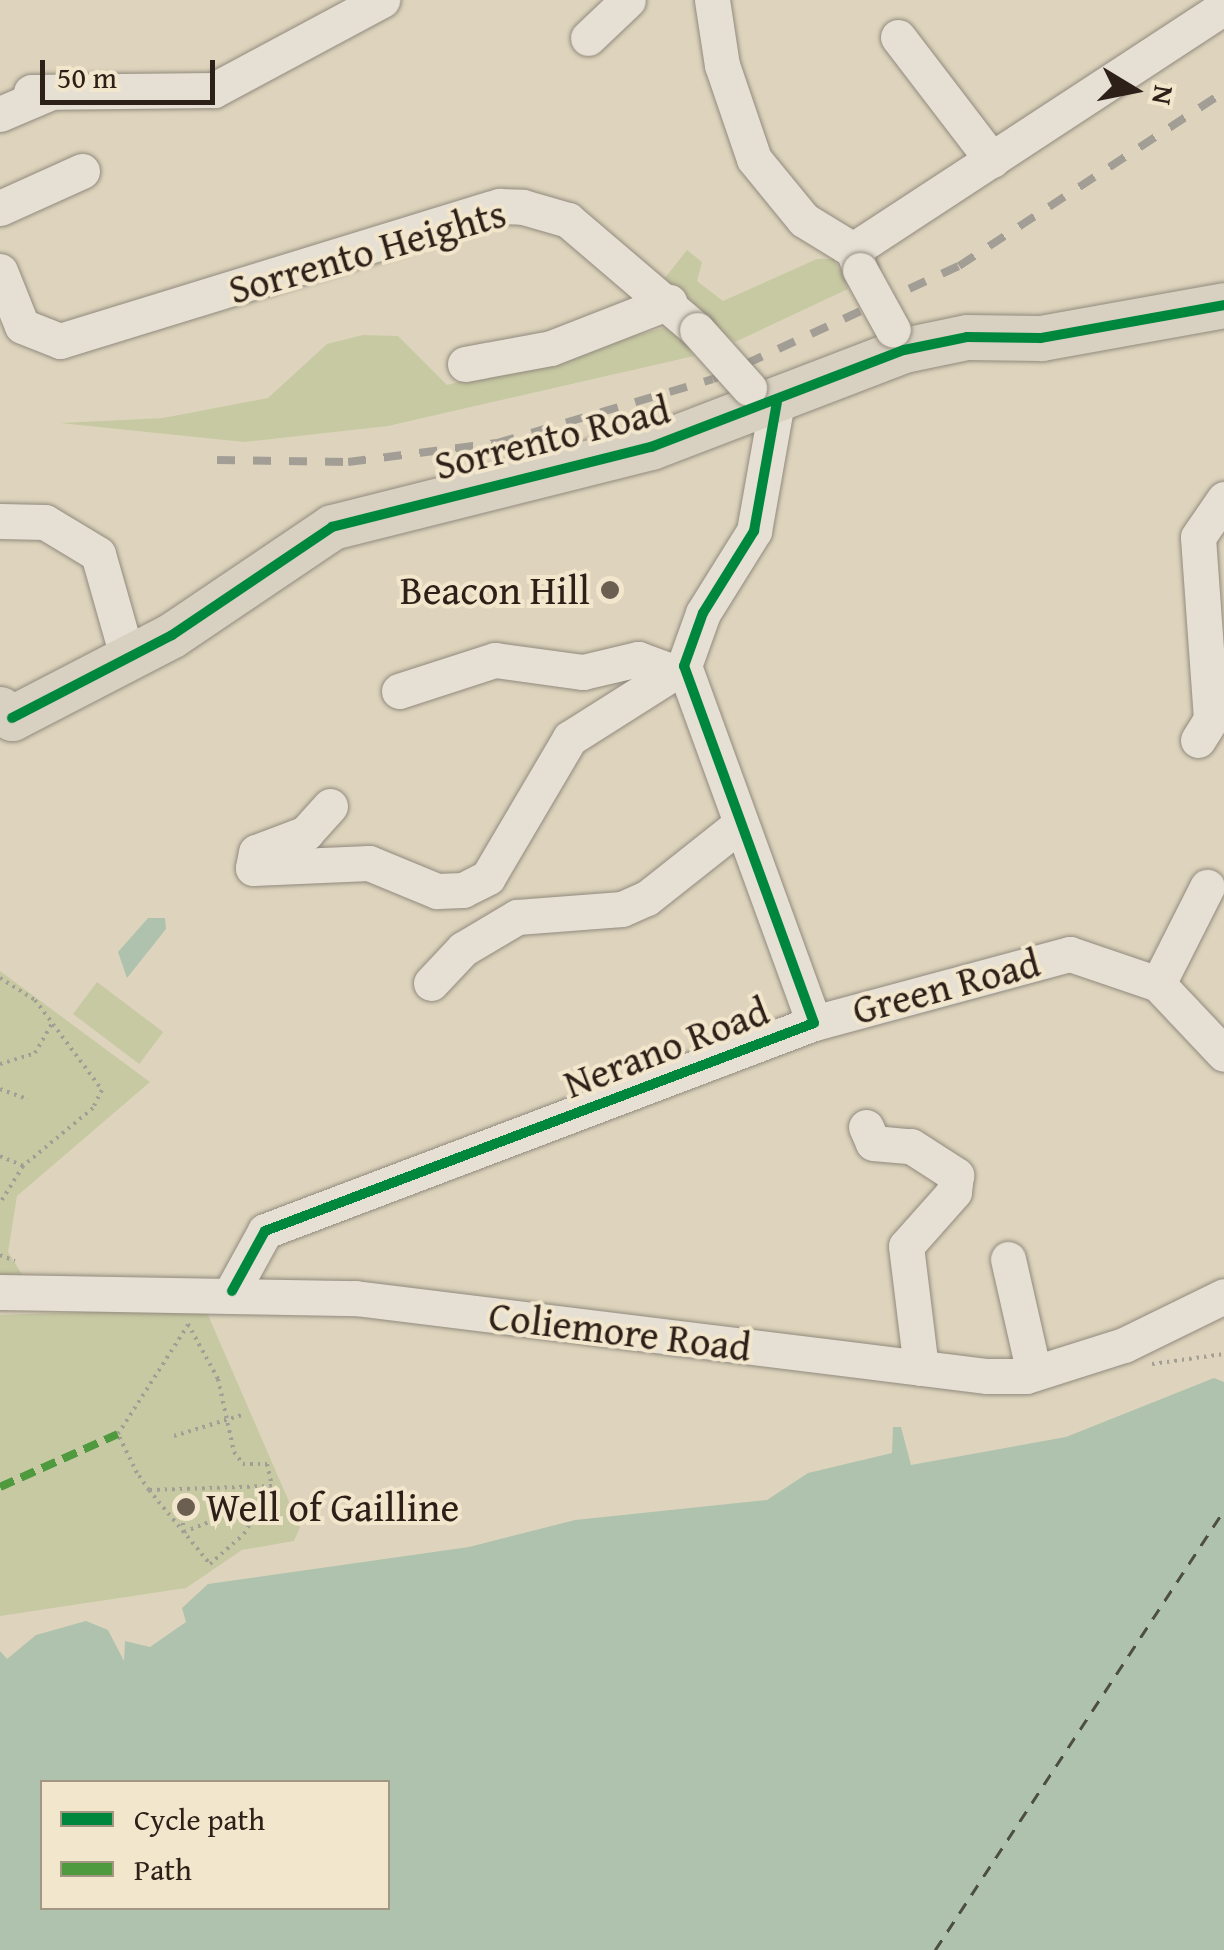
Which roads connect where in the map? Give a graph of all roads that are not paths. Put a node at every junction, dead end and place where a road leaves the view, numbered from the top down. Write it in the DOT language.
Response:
graph roads {
  1 [pos="382,0"];
  2 [pos="628,0"];
  3 [pos="712,0"];
  4 [pos="1224,6"];
  5 [pos="898,36"];
  6 [pos="588,38"];
  7 [pos="0,114"];
  8 [pos="992,160"];
  9 [pos="82,170"];
  10 [pos="0,208"];
  11 [pos="856,260"];
  12 [pos="0,271"];
  13 [pos="669,302"];
  14 [pos="1224,305"];
  15 [pos="898,340"];
  16 [pos="465,364"];
  17 [pos="762,400"];
  18 [pos="1224,499"];
  19 [pos="0,521"];
  20 [pos="127,656"];
  21 [pos="678,669"];
  22 [pos="399,691"];
  23 [pos="4,720"];
  24 [pos="1198,740"];
  25 [pos="330,806"];
  26 [pos="740,825"];
  27 [pos="1206,887"];
  28 [pos="431,983"];
  29 [pos="1158,984"];
  30 [pos="814,1022"];
  31 [pos="1224,1054"];
  32 [pos="866,1127"];
  33 [pos="1008,1259"];
  34 [pos="232,1291"];
  35 [pos="0,1292"];
  36 [pos="1224,1296"];
  37 [pos="920,1368"];
  38 [pos="1034,1373"];
  1 -- 7 [label="street"];
  2 -- 6 [label="street"];
  3 -- 11 [label="street"];
  4 -- 8 [label="street"];
  5 -- 8 [label="street"];
  8 -- 11 [label="street"];
  9 -- 10 [label="street"];
  11 -- 15 [label="street, bridge"];
  12 -- 13 [label="street, Sorrento Heights"];
  13 -- 16 [label="street"];
  13 -- 17 [label="street, Sorrento Heights, bridge"];
  14 -- 15 [label="main road, Sorrento Road"];
  15 -- 17 [label="main road, Sorrento Road"];
  17 -- 20 [label="main road, Sorrento Road"];
  17 -- 21 [label="street"];
  18 -- 24 [label="street"];
  19 -- 20 [label="street"];
  20 -- 23 [label="main road, Sorrento Road"];
  21 -- 22 [label="street"];
  21 -- 25 [label="street"];
  21 -- 26 [label="street, Nerano Road"];
  26 -- 28 [label="street"];
  26 -- 30 [label="street, Nerano Road"];
  27 -- 29 [label="street"];
  29 -- 30 [label="street, Green Road"];
  29 -- 31 [label="street, Green Road"];
  30 -- 34 [label="street, Nerano Road"];
  32 -- 37 [label="street"];
  33 -- 38 [label="street"];
  34 -- 35 [label="street, Coliemore Road"];
  34 -- 37 [label="street, Coliemore Road"];
  36 -- 38 [label="street, Coliemore Road"];
  37 -- 38 [label="street, Coliemore Road"];
}
